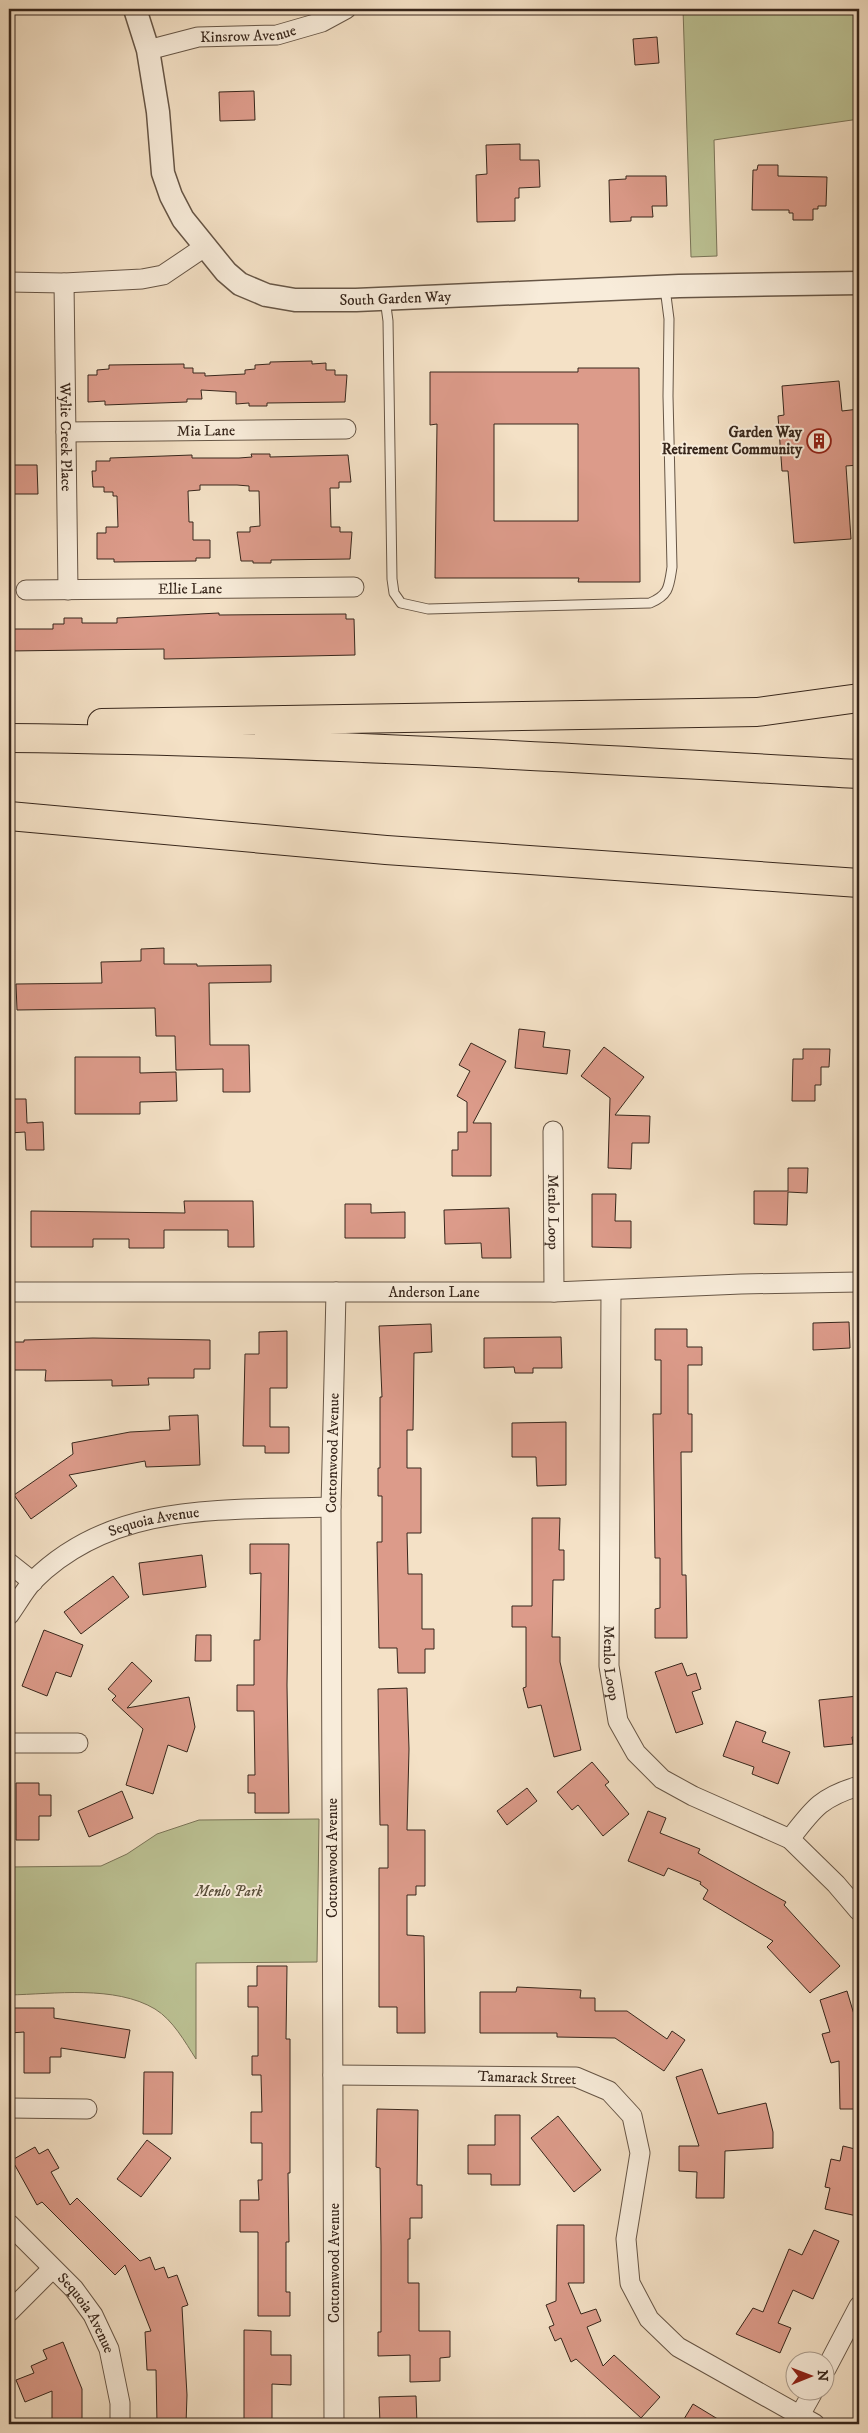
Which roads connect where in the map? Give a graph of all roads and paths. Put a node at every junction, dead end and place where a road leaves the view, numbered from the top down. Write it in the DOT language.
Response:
graph roads {
  1 [pos="135,9"];
  2 [pos="346,9"];
  3 [pos="148,50"];
  4 [pos="206,246"];
  5 [pos="9,282"];
  6 [pos="64,283"];
  7 [pos="859,283"];
  8 [pos="665,286"];
  9 [pos="385,299"];
  10 [pos="346,429"];
  11 [pos="66,432"];
  12 [pos="354,587"];
  13 [pos="26,590"];
  14 [pos="68,590"];
  15 [pos="859,698"];
  16 [pos="9,738"];
  17 [pos="43,739"];
  18 [pos="859,774"];
  19 [pos="9,816"];
  20 [pos="859,883"];
  21 [pos="553,1131"];
  22 [pos="859,1282"];
  23 [pos="611,1291"];
  24 [pos="9,1292"];
  25 [pos="336,1292"];
  26 [pos="554,1292"];
  27 [pos="331,1507"];
  28 [pos="9,1563"];
  29 [pos="33,1582"];
  30 [pos="9,1615"];
  31 [pos="9,1743"];
  32 [pos="78,1744"];
  33 [pos="859,1786"];
  34 [pos="790,1839"];
  35 [pos="859,1911"];
  36 [pos="333,2075"];
  37 [pos="9,2108"];
  38 [pos="87,2109"];
  39 [pos="9,2224"];
  40 [pos="52,2269"];
  41 [pos="859,2306"];
  42 [pos="9,2312"];
  43 [pos="836,2350"];
  44 [pos="811,2400"];
  45 [pos="803,2422"];
  46 [pos="120,2424"];
  47 [pos="334,2424"];
  1 -- 3 [label="street, South Garden Way"];
  2 -- 3 [label="street, Kinsrow Avenue"];
  3 -- 4 [label="street, South Garden Way"];
  4 -- 6 [label="street"];
  4 -- 9 [label="street, South Garden Way"];
  5 -- 6 [label="street"];
  6 -- 11 [label="street, Wylie Creek Place"];
  7 -- 8 [label="street, South Garden Way"];
  8 -- 9 [label="street, South Garden Way"];
  8 -- 9 [label="lane"];
  10 -- 11 [label="street, Mia Lane"];
  11 -- 14 [label="street, Wylie Creek Place"];
  12 -- 14 [label="street, Ellie Lane"];
  13 -- 14 [label="street, Ellie Lane"];
  15 -- 17 [label="highway"];
  16 -- 17 [label="highway"];
  17 -- 18 [label="highway"];
  19 -- 20 [label="highway"];
  21 -- 26 [label="street, Menlo Loop"];
  22 -- 23 [label="street, Anderson Lane"];
  23 -- 26 [label="street, Anderson Lane"];
  23 -- 34 [label="street, Menlo Loop"];
  24 -- 25 [label="street, Anderson Lane"];
  25 -- 26 [label="street, Anderson Lane"];
  25 -- 27 [label="street, Cottonwood Avenue"];
  27 -- 29 [label="street, Sequoia Avenue"];
  27 -- 36 [label="street, Cottonwood Avenue"];
  28 -- 29 [label="street"];
  29 -- 30 [label="street, Sequoia Avenue"];
  31 -- 32 [label="street"];
  33 -- 34 [label="street"];
  34 -- 35 [label="street, Menlo Loop"];
  36 -- 45 [label="street, Tamarack Street"];
  36 -- 47 [label="street, Cottonwood Avenue"];
  37 -- 38 [label="street"];
  39 -- 40 [label="street, Sequoia Avenue"];
  40 -- 42 [label="street"];
  40 -- 46 [label="street, Sequoia Avenue"];
  41 -- 43 [label="street"];
  44 -- 45 [label="street"];
}
